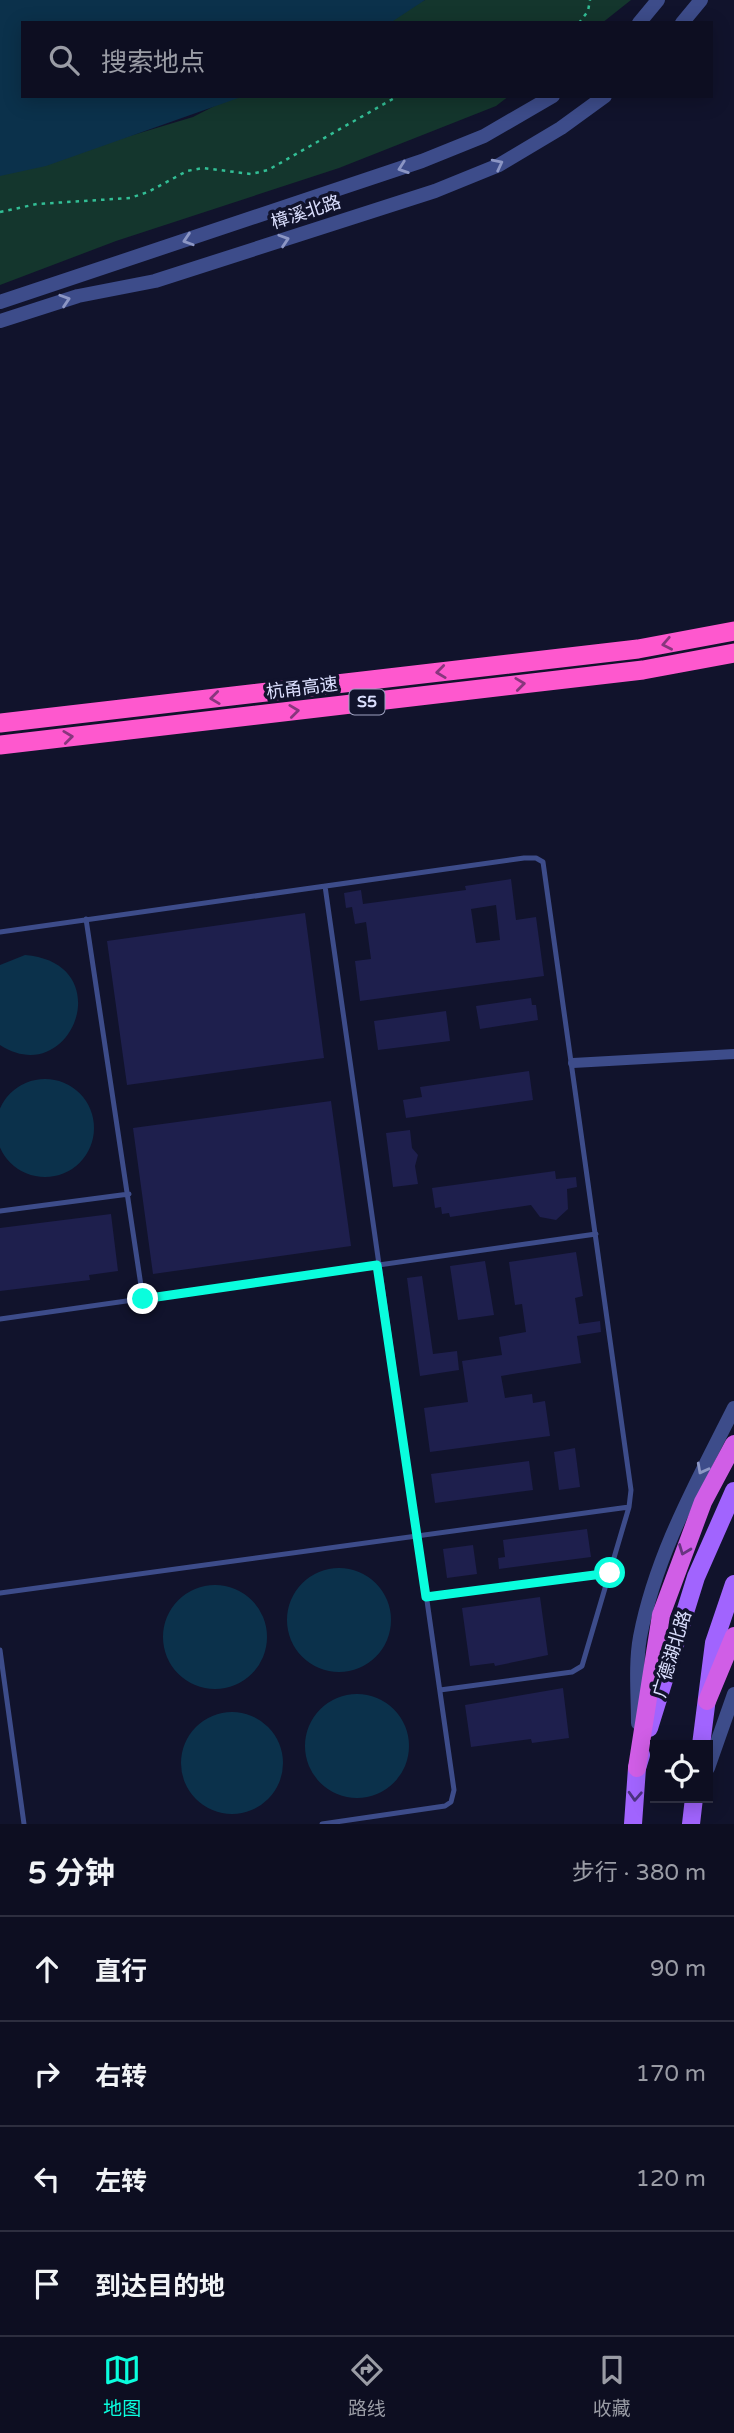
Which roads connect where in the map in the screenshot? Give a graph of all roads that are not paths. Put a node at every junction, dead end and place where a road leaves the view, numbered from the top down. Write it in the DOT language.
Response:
graph roads {
  1 [pos="658,0"];
  2 [pos="701,0"];
  3 [pos="641,21"];
  4 [pos="684,21"];
  5 [pos="550,98"];
  6 [pos="602,98"];
  7 [pos="0,302"];
  8 [pos="0,321"];
  9 [pos="734,631"];
  10 [pos="734,653"];
  11 [pos="0,723"];
  12 [pos="0,745"];
  13 [pos="324,886"];
  14 [pos="86,919"];
  15 [pos="0,932"];
  16 [pos="734,1055"];
  17 [pos="573,1063"];
  18 [pos="129,1194"];
  19 [pos="0,1211"];
  20 [pos="596,1234"];
  21 [pos="377,1265"];
  22 [pos="143,1299"];
  23 [pos="0,1319"];
  24 [pos="734,1408"];
  25 [pos="734,1444"];
  26 [pos="734,1491"];
  27 [pos="629,1507"];
  28 [pos="417,1534"];
  29 [pos="610,1573"];
  30 [pos="734,1584"];
  31 [pos="0,1592"];
  32 [pos="426,1597"];
  33 [pos="734,1636"];
  34 [pos="0,1650"];
  35 [pos="440,1690"];
  36 [pos="734,1694"];
  37 [pos="707,1700"];
  38 [pos="702,1740"];
  39 [pos="713,1754"];
  40 [pos="636,1768"];
  41 [pos="24,1824"];
  42 [pos="322,1824"];
  43 [pos="633,1824"];
  1 -- 3 [label="street"];
  2 -- 4 [label="street"];
  5 -- 7 [label="street, 樟溪北路, one-way"];
  8 -- 6 [label="street, 樟溪北路, one-way"];
  9 -- 11 [label="highway, 杭甬高速 / S5, one-way"];
  12 -- 10 [label="highway, 杭甬高速 / S5, one-way"];
  13 -- 14 [label="lane"];
  13 -- 17 [label="lane"];
  13 -- 21 [label="lane"];
  14 -- 15 [label="lane"];
  14 -- 18 [label="lane"];
  16 -- 17 [label="street"];
  17 -- 20 [label="lane"];
  18 -- 19 [label="lane"];
  18 -- 22 [label="lane"];
  20 -- 21 [label="lane"];
  20 -- 27 [label="lane"];
  21 -- 22 [label="lane"];
  21 -- 28 [label="lane"];
  22 -- 23 [label="lane"];
  24 -- 40 [label="street, one-way"];
  25 -- 40 [label="highway, one-way"];
  26 -- 40 [label="main road, 广德湖北路"];
  27 -- 28 [label="lane"];
  27 -- 29 [label="lane"];
  28 -- 31 [label="lane"];
  28 -- 32 [label="lane"];
  29 -- 32 [label="lane"];
  29 -- 35 [label="lane"];
  30 -- 37 [label="main road, 广德湖北路"];
  32 -- 35 [label="lane"];
  33 -- 37 [label="highway"];
  34 -- 41 [label="lane"];
  35 -- 42 [label="lane"];
  36 -- 39 [label="street"];
  37 -- 38 [label="main road, 广德湖北路"];
  40 -- 43 [label="main road, 广德湖北路, one-way"];
}
